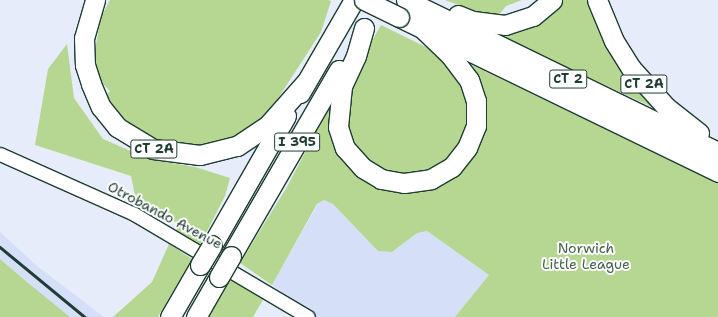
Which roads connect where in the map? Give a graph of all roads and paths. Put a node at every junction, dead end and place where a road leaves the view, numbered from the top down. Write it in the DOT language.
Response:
graph roads {
  1 [pos="95,0"];
  2 [pos="354,0"];
  3 [pos="364,0"];
  4 [pos="380,0"];
  5 [pos="552,0"];
  6 [pos="597,0"];
  7 [pos="408,6"];
  8 [pos="364,28"];
  9 [pos="422,28"];
  10 [pos="306,82"];
  11 [pos="718,147"];
  12 [pos="718,152"];
  13 [pos="0,154"];
  14 [pos="718,172"];
  15 [pos="170,317"];
  16 [pos="196,317"];
  17 [pos="308,317"];
  1 -- 10 [label="highway, CT 2A"];
  2 -- 10 [label="highway, I 395"];
  3 -- 7 [label="highway, CT 2, bridge"];
  4 -- 8 [label="highway, I 395"];
  5 -- 7 [label="highway"];
  6 -- 11 [label="highway, CT 2A"];
  7 -- 9 [label="highway, CT 2"];
  7 -- 12 [label="highway, CT 2"];
  8 -- 9 [label="highway"];
  8 -- 16 [label="highway, I 395, bridge"];
  9 -- 14 [label="highway, CT 2"];
  10 -- 15 [label="highway, I 395, bridge"];
  13 -- 17 [label="street, Otrobando Avenue"];
}
